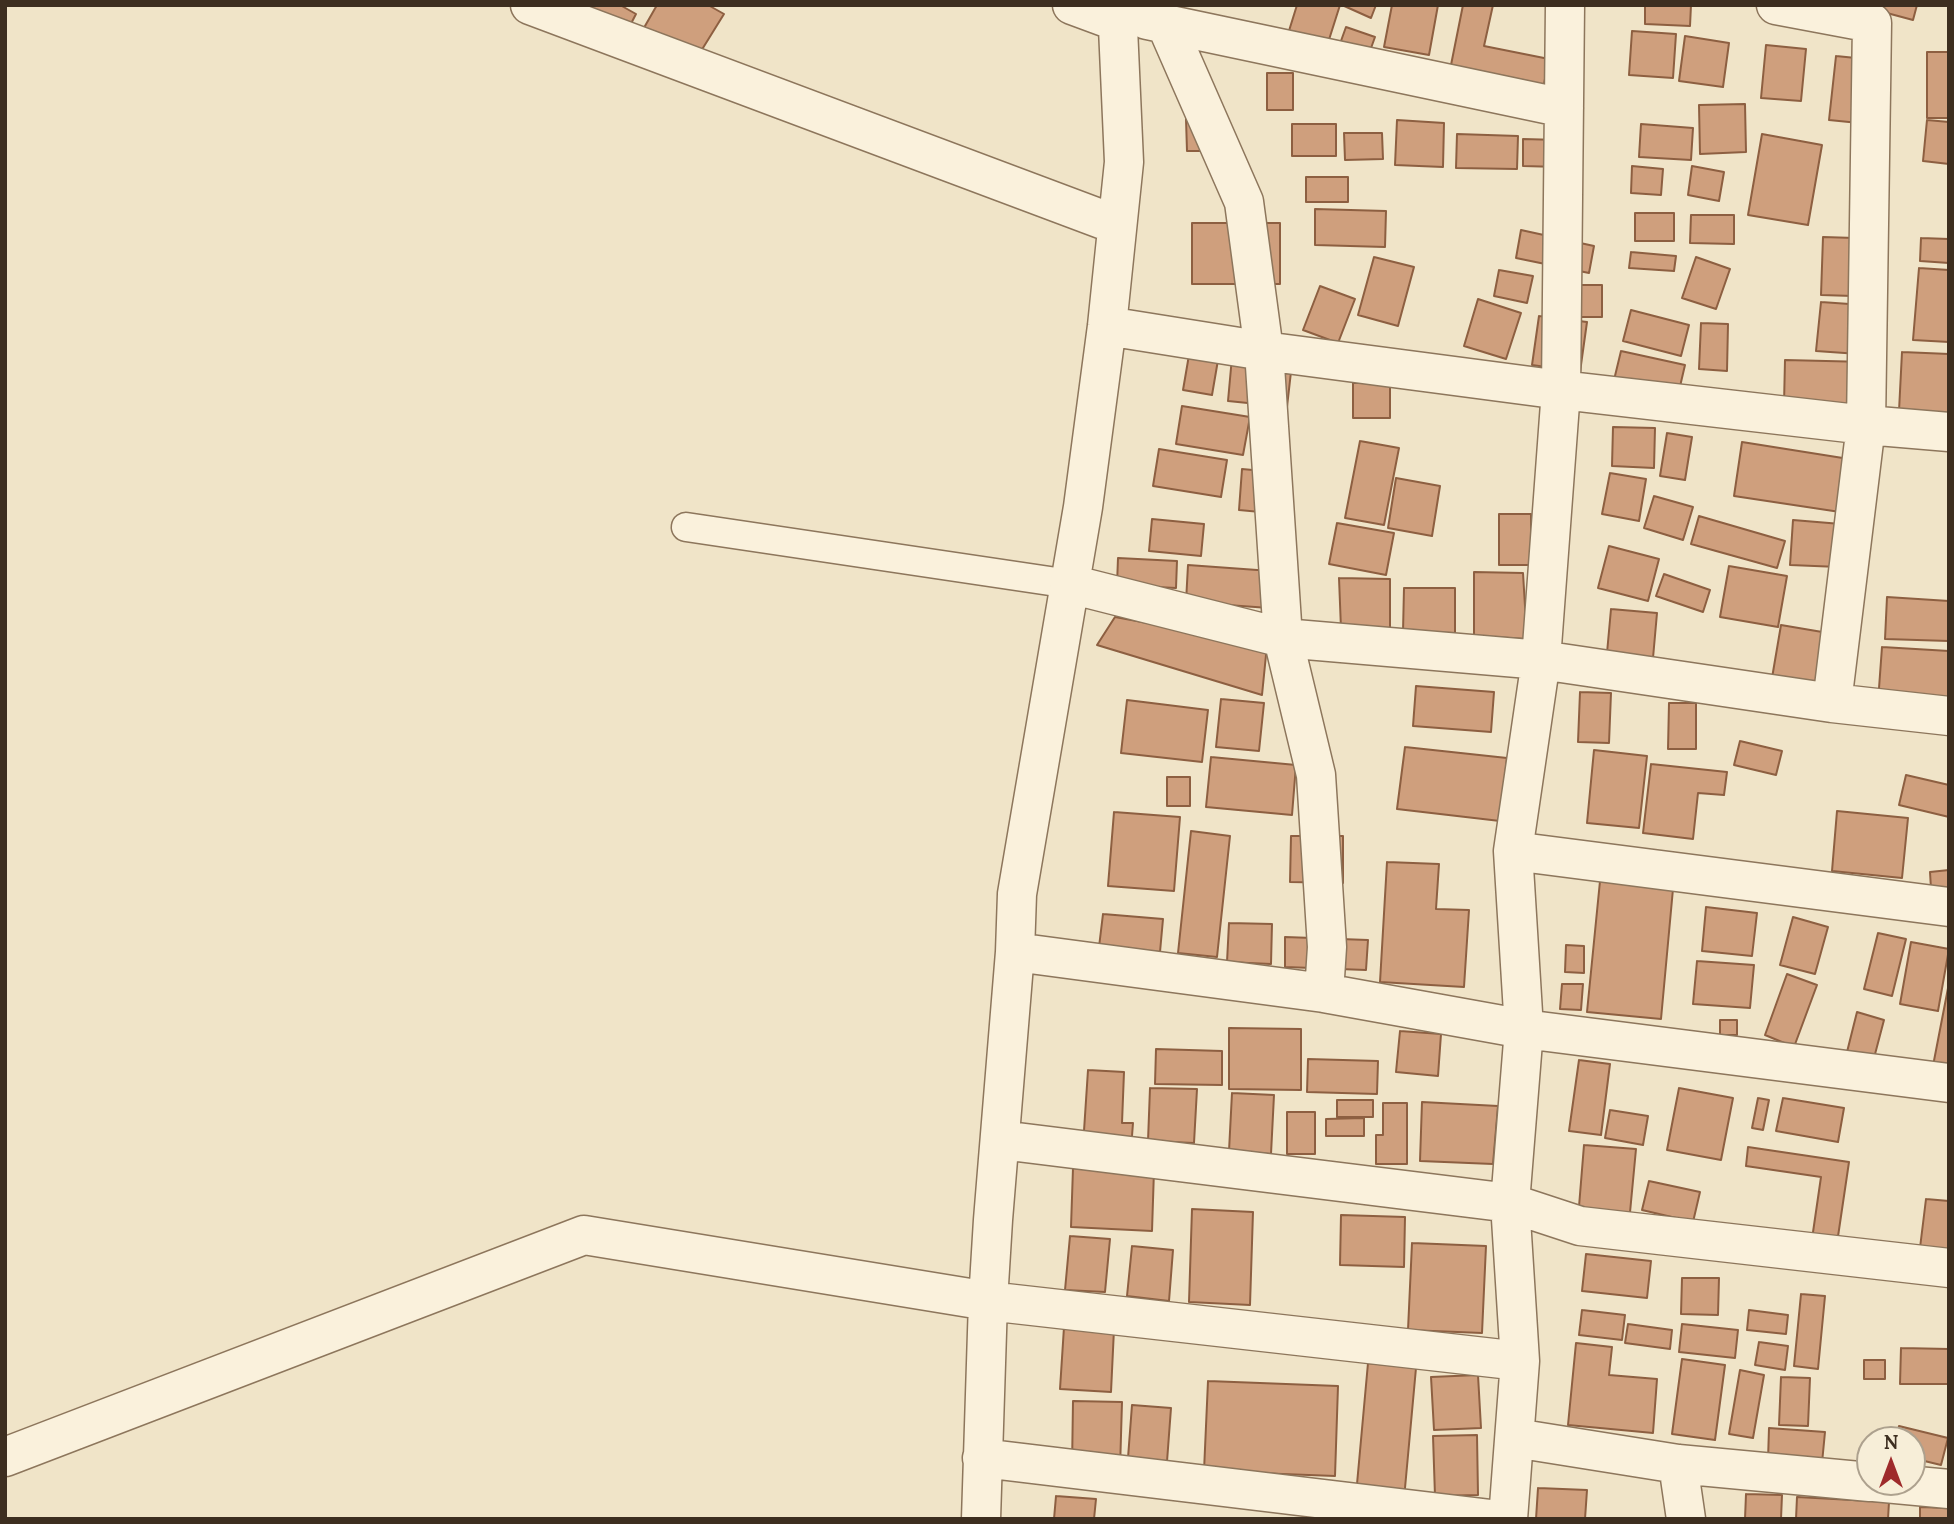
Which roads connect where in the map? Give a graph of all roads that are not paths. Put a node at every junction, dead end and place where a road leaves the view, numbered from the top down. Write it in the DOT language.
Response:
graph roads {
  1 [pos="530,5"];
  2 [pos="1072,5"];
  3 [pos="1565,5"];
  4 [pos="1776,5"];
  5 [pos="1118,13"];
  6 [pos="1166,24"];
  7 [pos="1564,108"];
  8 [pos="1117,225"];
  9 [pos="1107,326"];
  10 [pos="1264,351"];
  11 [pos="1561,390"];
  12 [pos="1866,425"];
  13 [pos="1949,432"];
  14 [pos="686,527"];
  15 [pos="1070,584"];
  16 [pos="1283,638"];
  17 [pos="1541,660"];
  18 [pos="1832,703"];
  19 [pos="1949,716"];
  20 [pos="1513,851"];
  21 [pos="1949,907"];
  22 [pos="1015,952"];
  23 [pos="1324,993"];
  24 [pos="1524,1029"];
  25 [pos="1949,1083"];
  26 [pos="1001,1140"];
  27 [pos="1510,1203"];
  28 [pos="1949,1268"];
  29 [pos="988,1301"];
  30 [pos="1520,1361"];
  31 [pos="1515,1438"];
  32 [pos="5,1457"];
  33 [pos="982,1458"];
  34 [pos="1678,1464"];
  35 [pos="1856,1481"];
  36 [pos="1926,1487"];
  37 [pos="1949,1489"];
  38 [pos="981,1519"];
  39 [pos="1491,1519"];
  40 [pos="1508,1519"];
  41 [pos="1686,1519"];
  1 -- 8 [label="street"];
  2 -- 5 [label="street"];
  3 -- 7 [label="street"];
  4 -- 12 [label="street"];
  5 -- 6 [label="street"];
  5 -- 8 [label="street"];
  6 -- 7 [label="street"];
  6 -- 10 [label="street"];
  7 -- 11 [label="street"];
  8 -- 9 [label="street"];
  9 -- 10 [label="street"];
  9 -- 15 [label="street"];
  10 -- 11 [label="street"];
  10 -- 16 [label="street"];
  11 -- 12 [label="street"];
  11 -- 17 [label="street"];
  12 -- 13 [label="street"];
  12 -- 18 [label="street"];
  14 -- 15 [label="lane"];
  15 -- 16 [label="street"];
  15 -- 22 [label="street"];
  16 -- 17 [label="street"];
  16 -- 23 [label="street"];
  17 -- 18 [label="street"];
  17 -- 20 [label="street"];
  18 -- 19 [label="street"];
  20 -- 21 [label="street"];
  20 -- 24 [label="street"];
  22 -- 23 [label="street"];
  22 -- 26 [label="street"];
  23 -- 24 [label="street"];
  24 -- 25 [label="street"];
  24 -- 27 [label="street"];
  26 -- 27 [label="street"];
  26 -- 29 [label="street"];
  27 -- 28 [label="street"];
  27 -- 30 [label="street"];
  29 -- 30 [label="street"];
  29 -- 32 [label="street"];
  29 -- 33 [label="street"];
  30 -- 31 [label="street"];
  31 -- 34 [label="street"];
  31 -- 40 [label="street"];
  33 -- 38 [label="street"];
  33 -- 39 [label="street"];
  34 -- 35 [label="street"];
  34 -- 41 [label="street"];
  36 -- 37 [label="street"];
}
